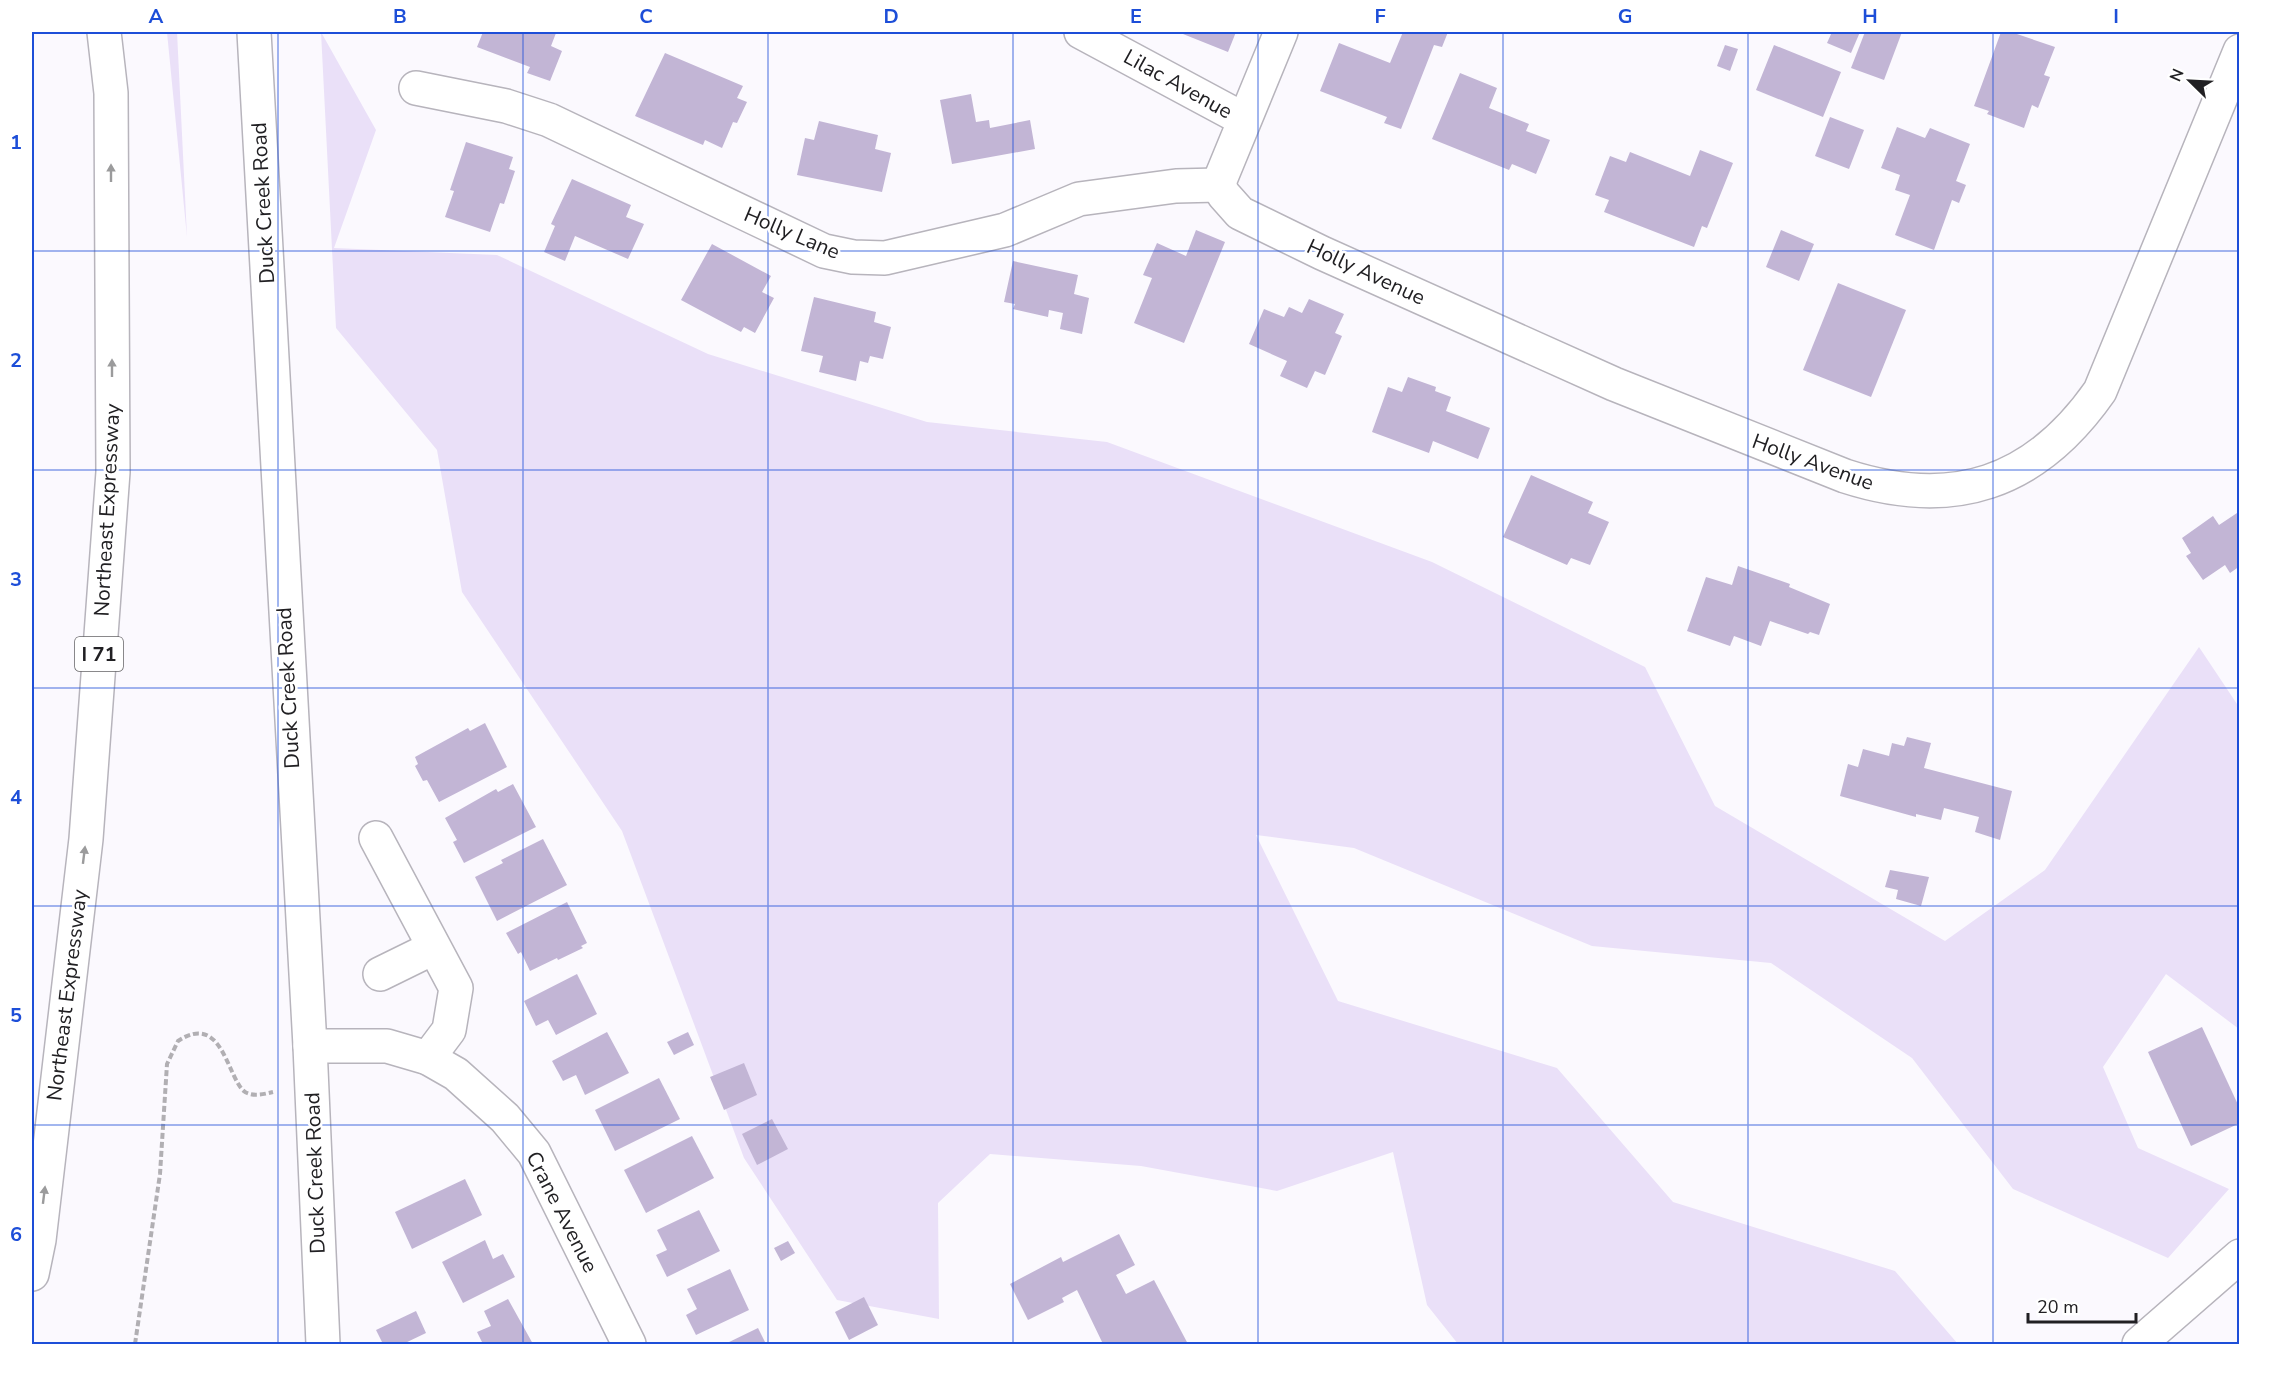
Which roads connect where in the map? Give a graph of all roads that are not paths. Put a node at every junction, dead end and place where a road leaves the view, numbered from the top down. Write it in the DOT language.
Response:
graph roads {
  1 [pos="104,32"];
  2 [pos="254,32"];
  3 [pos="1081,32"];
  4 [pos="1281,32"];
  5 [pos="2240,51"];
  6 [pos="416,88"];
  7 [pos="1243,120"];
  8 [pos="1218,185"];
  9 [pos="376,838"];
  10 [pos="433,948"];
  11 [pos="380,974"];
  12 [pos="310,1046"];
  13 [pos="428,1058"];
  14 [pos="2240,1256"];
  15 [pos="32,1274"];
  16 [pos="323,1344"];
  17 [pos="629,1344"];
  18 [pos="2139,1344"];
  15 -- 1 [label="main road, Northeast Expressway / I 71, one-way"];
  2 -- 12 [label="main road, Duck Creek Road"];
  3 -- 7 [label="main road, Lilac Avenue"];
  4 -- 7 [label="main road"];
  5 -- 8 [label="main road, Holly Avenue"];
  6 -- 8 [label="main road, Holly Lane"];
  7 -- 8 [label="main road"];
  9 -- 10 [label="main road"];
  10 -- 11 [label="main road"];
  10 -- 13 [label="main road"];
  12 -- 13 [label="main road, Crane Avenue"];
  12 -- 16 [label="main road, Duck Creek Road"];
  13 -- 17 [label="main road, Crane Avenue"];
  14 -- 18 [label="main road"];
}
